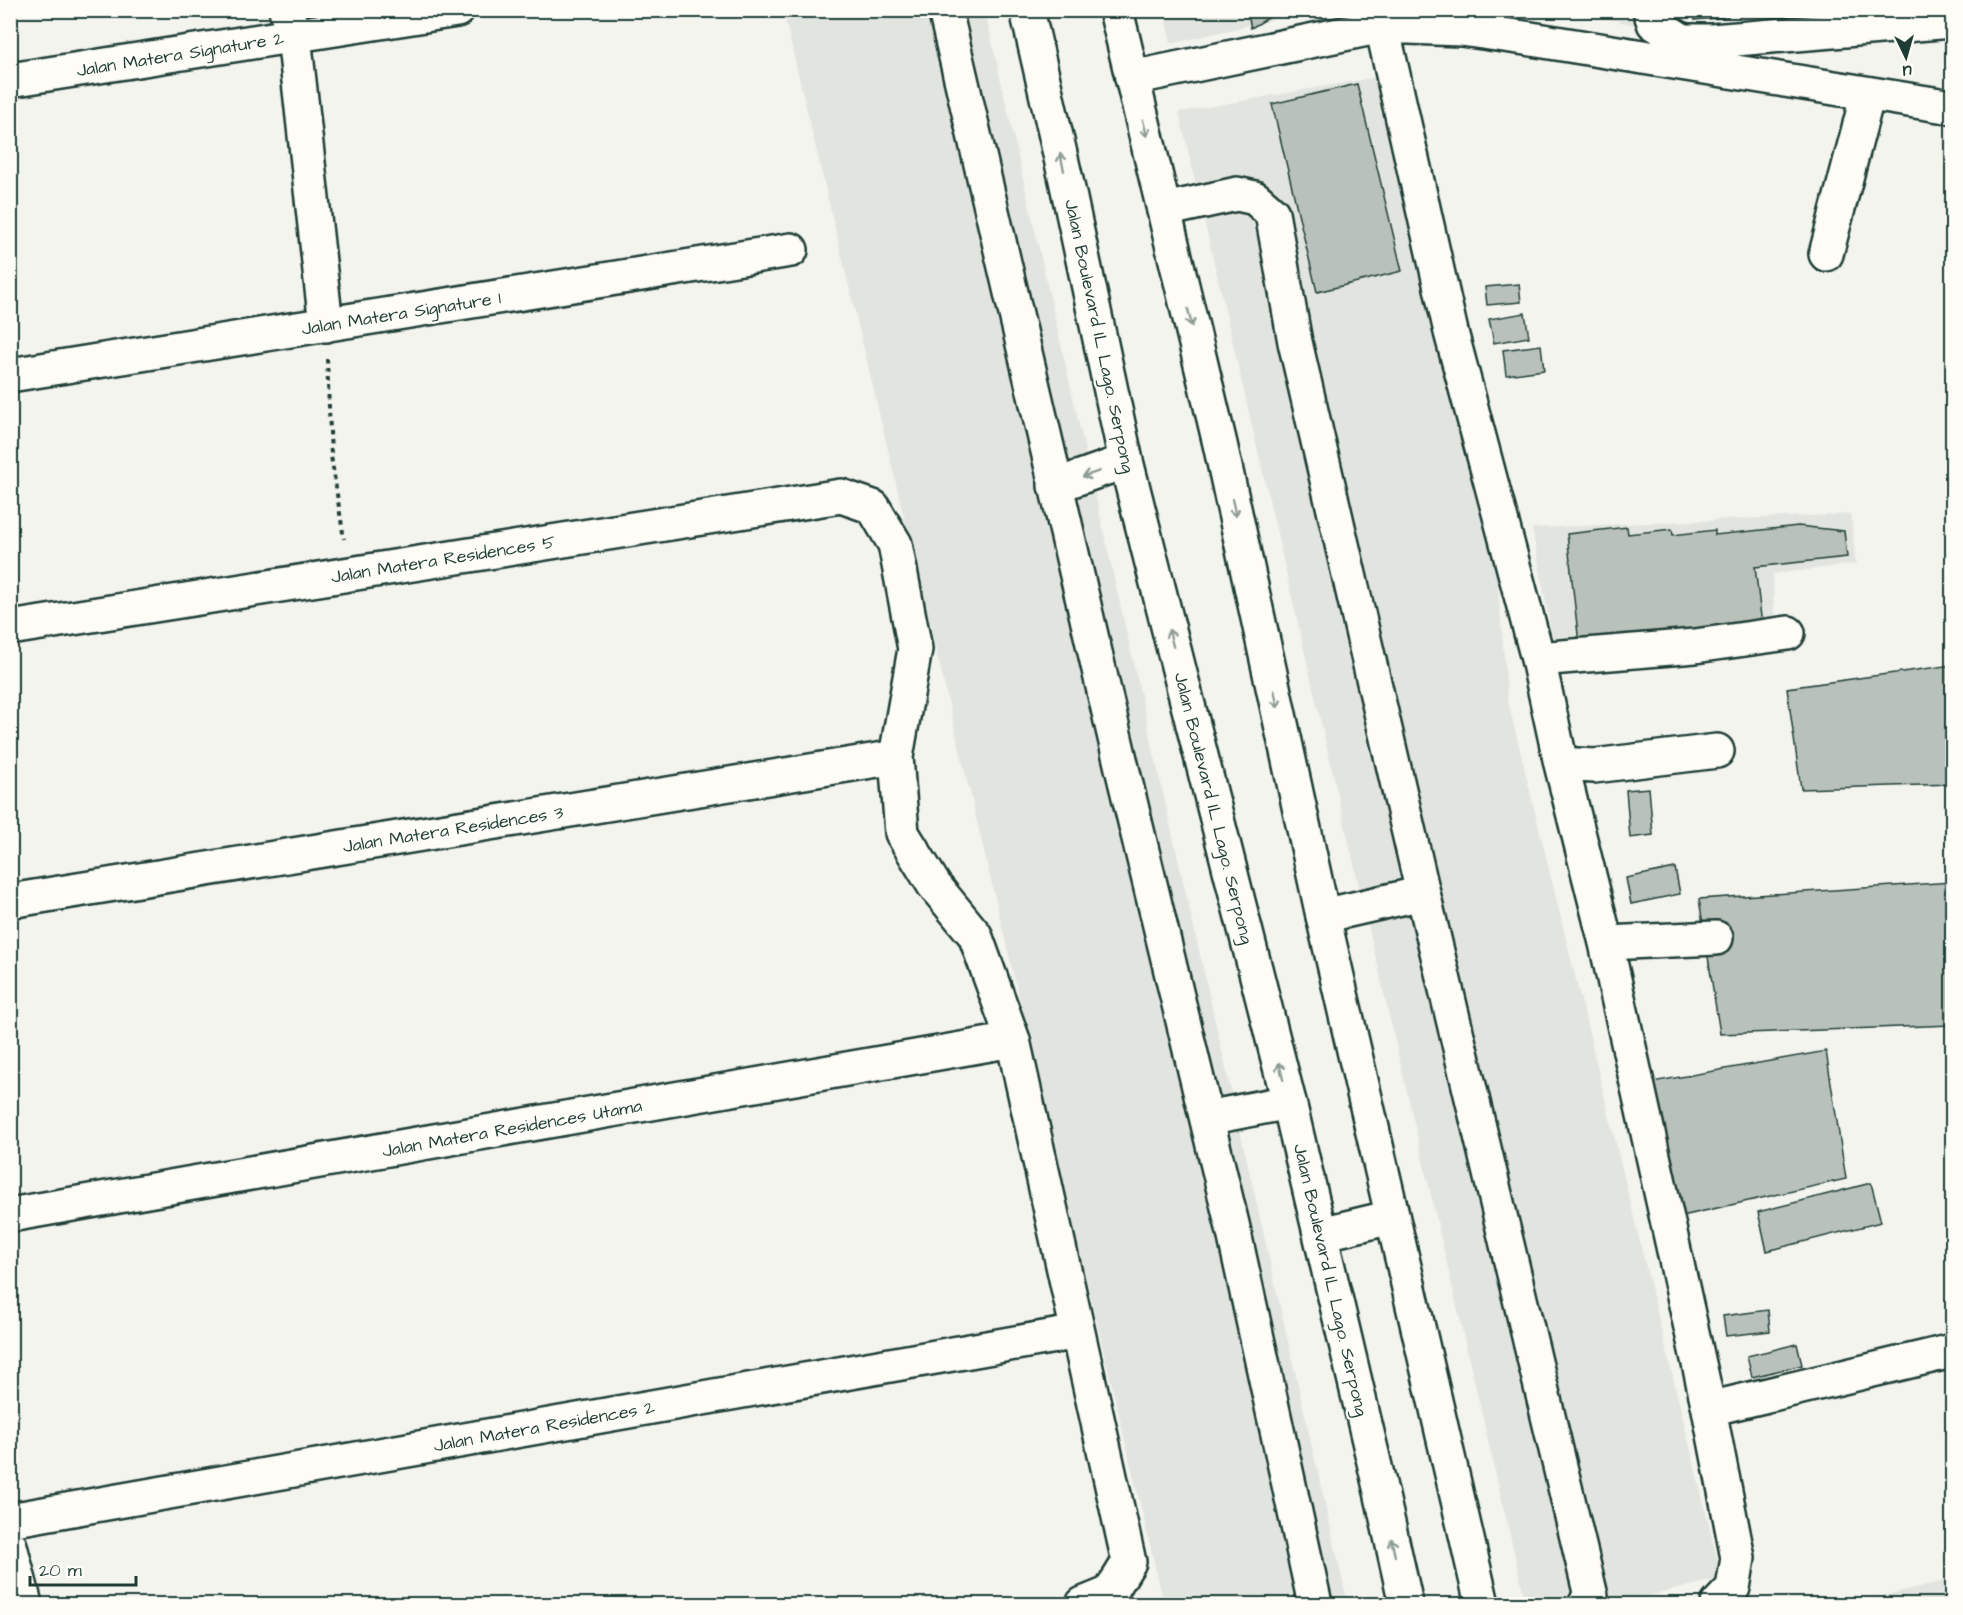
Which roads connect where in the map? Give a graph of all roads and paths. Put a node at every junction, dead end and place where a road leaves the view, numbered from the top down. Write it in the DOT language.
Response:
graph roads {
  1 [pos="457,10"];
  2 [pos="945,10"];
  3 [pos="1027,10"];
  4 [pos="1116,10"];
  5 [pos="1650,10"];
  6 [pos="1953,21"];
  7 [pos="290,23"];
  8 [pos="1382,26"];
  9 [pos="1132,78"];
  10 [pos="10,80"];
  11 [pos="1868,94"];
  12 [pos="1953,107"];
  13 [pos="1164,210"];
  14 [pos="791,250"];
  15 [pos="1826,254"];
  16 [pos="326,325"];
  17 [pos="10,375"];
  18 [pos="1126,461"];
  19 [pos="1055,486"];
  20 [pos="350,574"];
  21 [pos="10,628"];
  22 [pos="1788,633"];
  23 [pos="1538,659"];
  24 [pos="1717,752"];
  25 [pos="896,757"];
  26 [pos="1561,765"];
  27 [pos="1423,893"];
  28 [pos="10,901"];
  29 [pos="1323,915"];
  30 [pos="1716,938"];
  31 [pos="1606,943"];
  32 [pos="1013,1040"];
  33 [pos="1289,1102"];
  34 [pos="1207,1118"];
  35 [pos="10,1215"];
  36 [pos="1392,1217"];
  37 [pos="1321,1234"];
  38 [pos="1078,1332"];
  39 [pos="1953,1351"];
  40 [pos="1709,1409"];
  41 [pos="10,1520"];
  42 [pos="10,1546"];
  43 [pos="1096,1599"];
  44 [pos="26,1605"];
  45 [pos="1315,1605"];
  46 [pos="1406,1605"];
  47 [pos="1482,1605"];
  48 [pos="1585,1605"];
  49 [pos="1718,1605"];
  1 -- 7 [label="street, Jalan Matera Signature 2"];
  2 -- 19 [label="street"];
  18 -- 3 [label="street, Jalan Boulevard IL Lago. Serpong, one-way"];
  4 -- 9 [label="street"];
  5 -- 6 [label="street"];
  7 -- 10 [label="street, Jalan Matera Signature 2"];
  7 -- 16 [label="street"];
  8 -- 9 [label="street"];
  8 -- 11 [label="street"];
  8 -- 23 [label="street"];
  9 -- 13 [label="street, one-way"];
  11 -- 12 [label="street"];
  11 -- 15 [label="street"];
  13 -- 27 [label="street"];
  13 -- 29 [label="street, one-way"];
  14 -- 16 [label="street, Jalan Matera Signature 1"];
  16 -- 17 [label="street, Jalan Matera Signature 1"];
  16 -- 20 [label="path"];
  18 -- 19 [label="street, one-way"];
  33 -- 18 [label="street, Jalan Boulevard IL Lago. Serpong, one-way"];
  19 -- 34 [label="street"];
  20 -- 21 [label="street, Jalan Matera Residences 5"];
  20 -- 25 [label="street, Jalan Matera Residences 5"];
  22 -- 23 [label="street"];
  23 -- 26 [label="street"];
  24 -- 26 [label="street"];
  25 -- 28 [label="street, Jalan Matera Residences 3"];
  25 -- 32 [label="street"];
  26 -- 31 [label="street"];
  27 -- 29 [label="street"];
  27 -- 48 [label="street"];
  29 -- 36 [label="street"];
  30 -- 31 [label="street"];
  31 -- 40 [label="street"];
  32 -- 35 [label="street, Jalan Matera Residences Utama"];
  32 -- 38 [label="street"];
  33 -- 34 [label="street"];
  33 -- 37 [label="street, Jalan Boulevard IL Lago. Serpong"];
  34 -- 45 [label="street"];
  36 -- 37 [label="street"];
  36 -- 47 [label="street"];
  46 -- 37 [label="street, Jalan Boulevard IL Lago. Serpong, one-way"];
  38 -- 41 [label="street, Jalan Matera Residences 2"];
  38 -- 43 [label="street"];
  39 -- 40 [label="street"];
  40 -- 49 [label="street"];
  42 -- 44 [label="street"];
}
